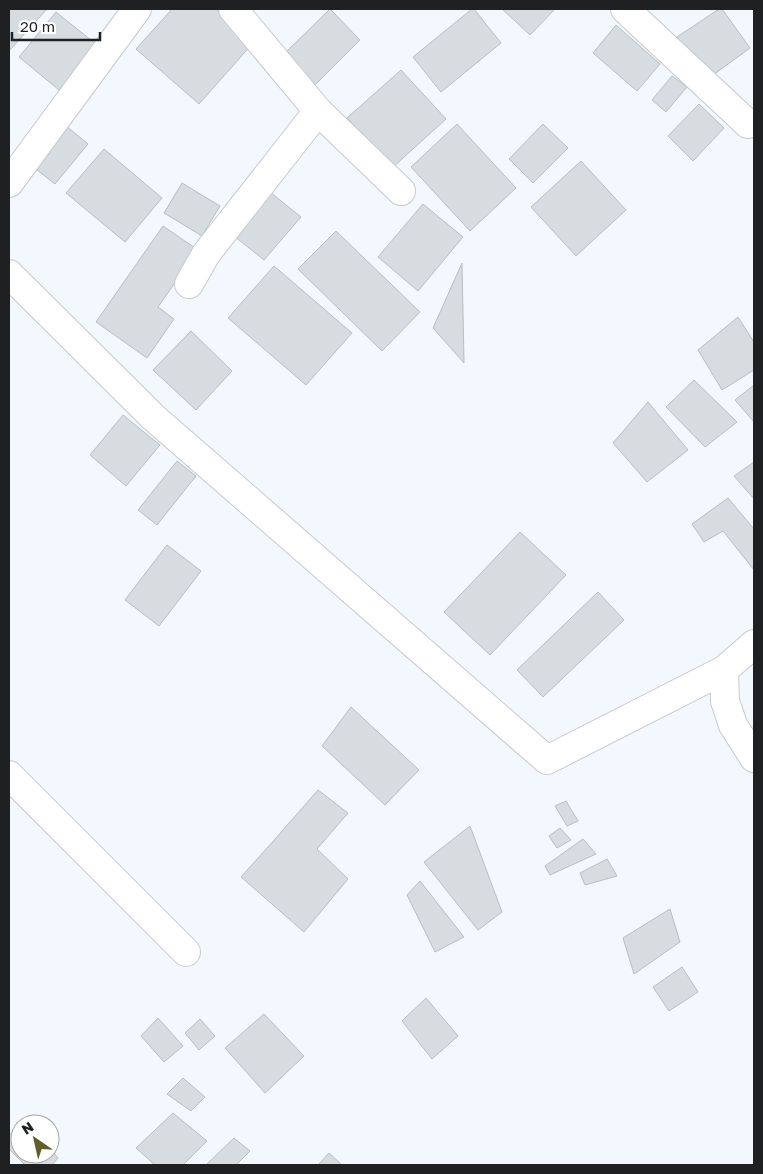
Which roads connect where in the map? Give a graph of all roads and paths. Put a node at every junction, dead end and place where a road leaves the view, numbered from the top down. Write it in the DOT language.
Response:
graph roads {
  1 [pos="137,9"];
  2 [pos="233,9"];
  3 [pos="624,9"];
  4 [pos="318,111"];
  5 [pos="748,124"];
  6 [pos="9,183"];
  7 [pos="402,192"];
  8 [pos="9,274"];
  9 [pos="189,284"];
  10 [pos="754,644"];
  11 [pos="724,670"];
  12 [pos="754,758"];
  13 [pos="9,775"];
  14 [pos="186,952"];
  1 -- 6 [label="street"];
  2 -- 4 [label="street"];
  3 -- 5 [label="street"];
  4 -- 7 [label="street"];
  4 -- 9 [label="street"];
  8 -- 11 [label="street"];
  10 -- 11 [label="street"];
  11 -- 12 [label="street"];
  13 -- 14 [label="street"];
}
